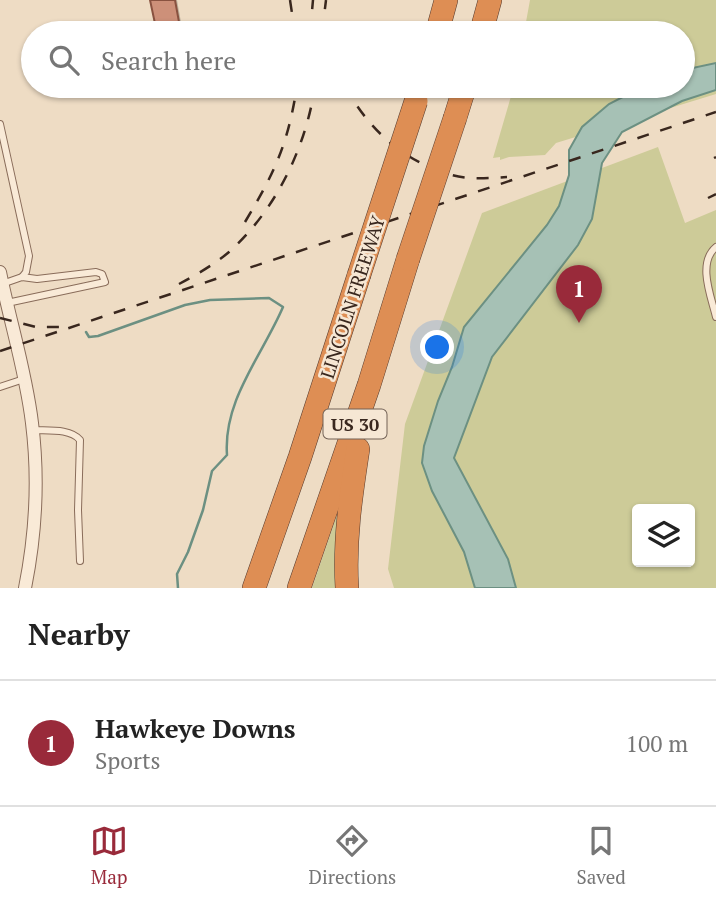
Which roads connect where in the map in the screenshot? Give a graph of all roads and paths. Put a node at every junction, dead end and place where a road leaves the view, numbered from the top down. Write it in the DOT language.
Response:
graph roads {
  1 [pos="446,0"];
  2 [pos="490,0"];
  3 [pos="440,21"];
  4 [pos="484,21"];
  5 [pos="416,98"];
  6 [pos="461,98"];
  7 [pos="0,124"];
  8 [pos="716,247"];
  9 [pos="22,277"];
  10 [pos="1,278"];
  11 [pos="7,303"];
  12 [pos="716,317"];
  13 [pos="24,379"];
  14 [pos="369,385"];
  15 [pos="0,387"];
  16 [pos="33,430"];
  17 [pos="300,457"];
  18 [pos="80,561"];
  19 [pos="26,588"];
  20 [pos="241,588"];
  21 [pos="254,588"];
  22 [pos="299,588"];
  23 [pos="347,588"];
  1 -- 3 [label="highway"];
  2 -- 4 [label="highway"];
  5 -- 17 [label="highway, LINCOLN FREEWAY / US 30, bridge"];
  6 -- 14 [label="highway, US 30, bridge"];
  7 -- 9 [label="lane"];
  8 -- 12 [label="lane"];
  9 -- 10 [label="lane"];
  9 -- 11 [label="lane"];
  10 -- 11 [label="street"];
  11 -- 13 [label="street"];
  13 -- 15 [label="lane"];
  13 -- 16 [label="street"];
  14 -- 22 [label="highway, US 30"];
  14 -- 23 [label="highway"];
  16 -- 18 [label="lane"];
  16 -- 19 [label="street"];
  17 -- 20 [label="highway"];
  17 -- 21 [label="highway, LINCOLN FREEWAY / US 30"];
}
